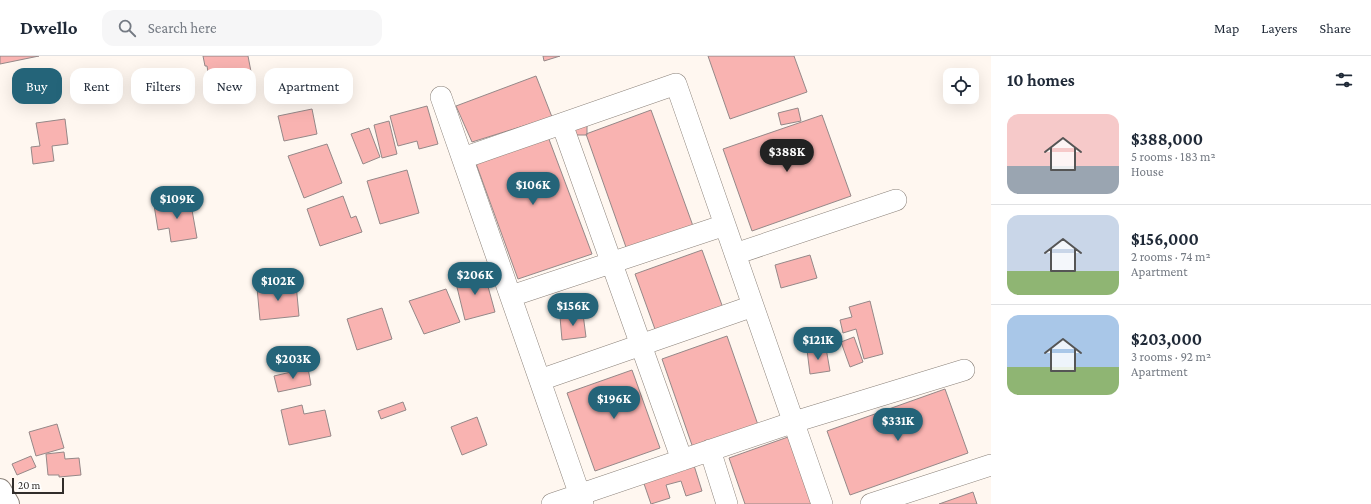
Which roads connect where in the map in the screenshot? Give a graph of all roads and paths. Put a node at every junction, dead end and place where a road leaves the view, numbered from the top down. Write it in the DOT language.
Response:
graph roads {
  1 [pos="441,97"];
  2 [pos="562,124"];
  3 [pos="463,158"];
  4 [pos="896,200"];
  5 [pos="725,225"];
  6 [pos="735,254"];
  7 [pos="612,263"];
  8 [pos="511,296"];
  9 [pos="753,306"];
  10 [pos="641,345"];
  11 [pos="964,370"];
  12 [pos="540,380"];
  13 [pos="794,422"];
  14 [pos="710,450"];
  15 [pos="682,460"];
  16 [pos="991,466"];
  17 [pos="0,490"];
  18 [pos="582,500"];
  19 [pos="8,504"];
  20 [pos="552,504"];
  21 [pos="727,504"];
  22 [pos="822,504"];
  23 [pos="871,504"];
  1 -- 3 [label="street"];
  2 -- 3 [label="street"];
  2 -- 5 [label="street"];
  2 -- 7 [label="street"];
  3 -- 8 [label="street"];
  4 -- 6 [label="street"];
  5 -- 6 [label="street"];
  5 -- 7 [label="street"];
  6 -- 9 [label="street"];
  7 -- 8 [label="street"];
  7 -- 10 [label="street"];
  8 -- 12 [label="street"];
  9 -- 10 [label="street"];
  9 -- 13 [label="street"];
  10 -- 12 [label="street"];
  10 -- 15 [label="street"];
  11 -- 13 [label="street"];
  12 -- 18 [label="street"];
  13 -- 14 [label="street"];
  13 -- 22 [label="street"];
  14 -- 15 [label="street"];
  14 -- 21 [label="street"];
  15 -- 18 [label="street"];
  16 -- 23 [label="street"];
  17 -- 19 [label="street"];
  18 -- 20 [label="street"];
}
